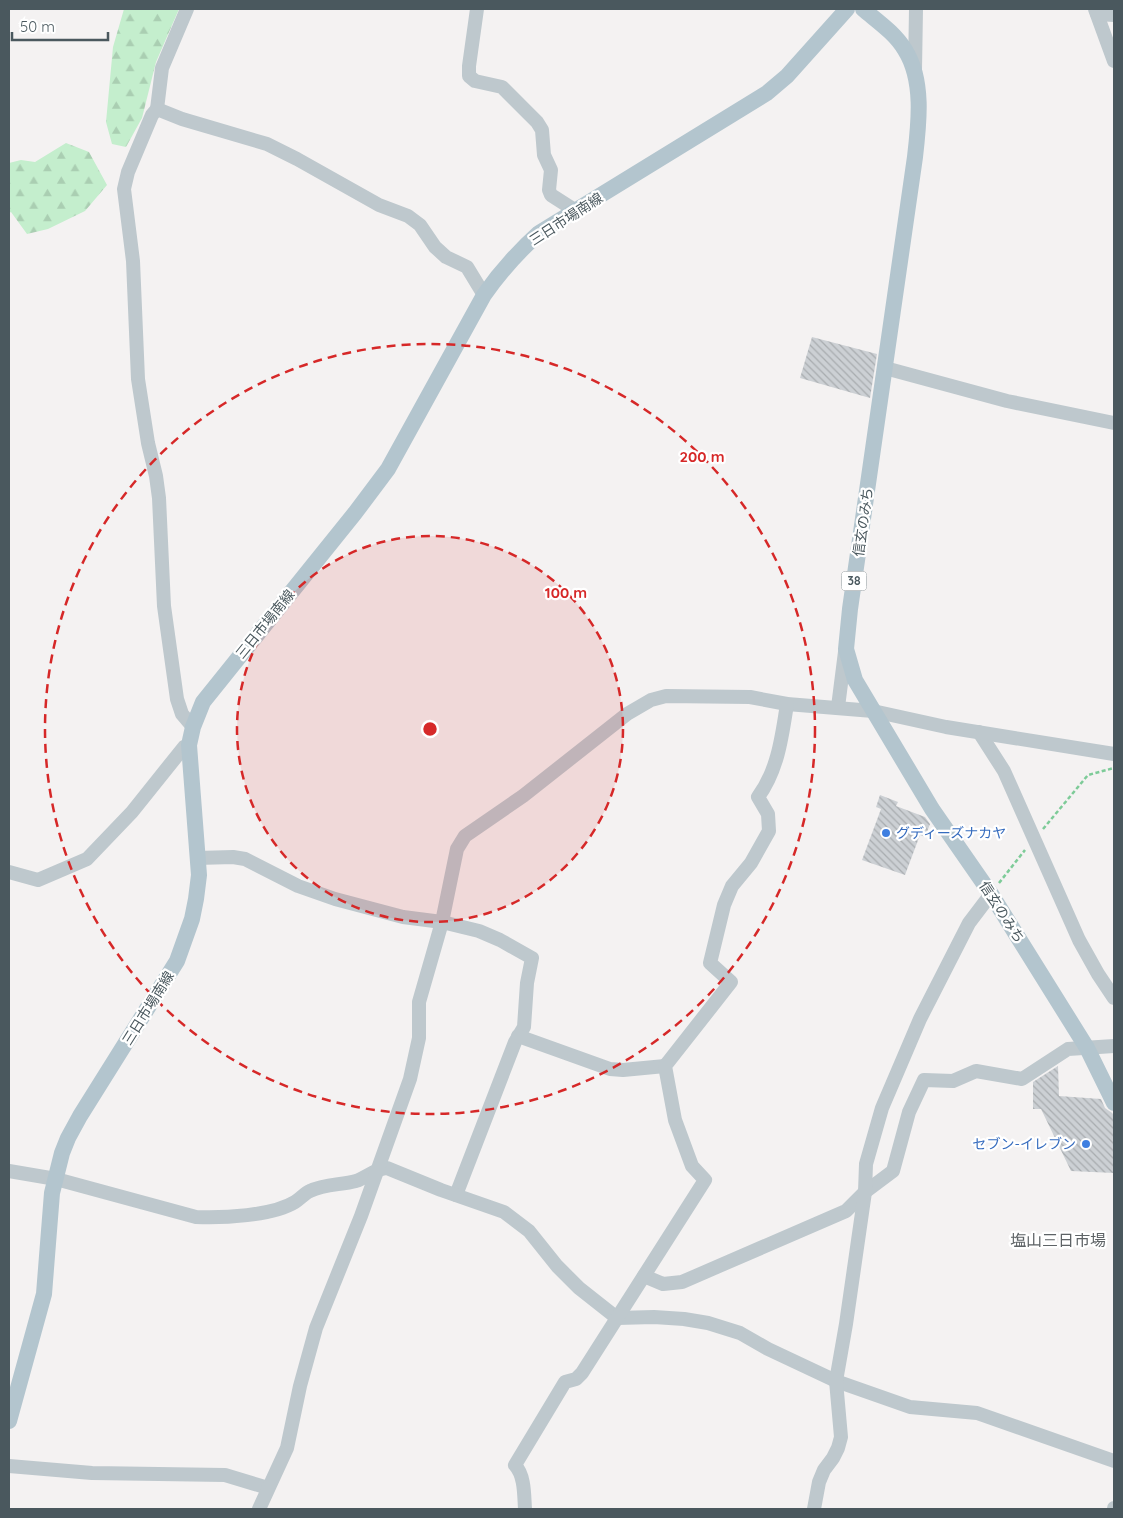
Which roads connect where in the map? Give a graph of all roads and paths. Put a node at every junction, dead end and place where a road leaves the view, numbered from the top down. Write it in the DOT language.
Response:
graph roads {
  1 [pos="186,9"];
  2 [pos="477,9"];
  3 [pos="847,9"];
  4 [pos="863,9"];
  5 [pos="916,9"];
  6 [pos="1096,12"];
  7 [pos="1114,15"];
  8 [pos="1114,61"];
  9 [pos="915,78"];
  10 [pos="157,109"];
  11 [pos="576,211"];
  12 [pos="484,295"];
  13 [pos="884,368"];
  14 [pos="1114,423"];
  15 [pos="846,648"];
  16 [pos="787,704"];
  17 [pos="838,707"];
  18 [pos="873,711"];
  19 [pos="193,726"];
  20 [pos="979,732"];
  21 [pos="189,745"];
  22 [pos="1114,754"];
  23 [pos="1114,768"];
  24 [pos="1034,839"];
  25 [pos="198,858"];
  26 [pos="9,872"];
  27 [pos="991,894"];
  28 [pos="442,922"];
  29 [pos="1114,998"];
  30 [pos="518,1036"];
  31 [pos="1114,1046"];
  32 [pos="1087,1048"];
  33 [pos="665,1066"];
  34 [pos="1114,1103"];
  35 [pos="378,1169"];
  36 [pos="9,1171"];
  37 [pos="56,1179"];
  38 [pos="865,1192"];
  39 [pos="456,1195"];
  40 [pos="644,1276"];
  41 [pos="617,1318"];
  42 [pos="836,1381"];
  43 [pos="9,1421"];
  44 [pos="1114,1461"];
  45 [pos="9,1466"];
  46 [pos="268,1488"];
  47 [pos="259,1509"];
  48 [pos="525,1509"];
  49 [pos="814,1509"];
  1 -- 10 [label="street"];
  2 -- 11 [label="street"];
  3 -- 11 [label="main road, 三日市場南線"];
  4 -- 9 [label="main road, 信玄のみち / 38"];
  5 -- 9 [label="street"];
  6 -- 7 [label="street"];
  6 -- 8 [label="street"];
  9 -- 13 [label="main road, 信玄のみち / 38"];
  10 -- 12 [label="street"];
  10 -- 19 [label="street"];
  11 -- 12 [label="main road, 三日市場南線"];
  12 -- 19 [label="main road, 三日市場南線"];
  13 -- 14 [label="street"];
  13 -- 15 [label="main road, 信玄のみち / 38"];
  15 -- 17 [label="street"];
  15 -- 18 [label="main road, 信玄のみち / 38"];
  16 -- 17 [label="street"];
  16 -- 28 [label="street"];
  16 -- 33 [label="street"];
  17 -- 18 [label="street"];
  18 -- 20 [label="street"];
  18 -- 27 [label="main road, 信玄のみち / 38"];
  19 -- 21 [label="main road, 三日市場南線"];
  20 -- 22 [label="street"];
  20 -- 24 [label="street"];
  21 -- 25 [label="main road, 三日市場南線"];
  21 -- 26 [label="street"];
  23 -- 24 [label="path"];
  24 -- 27 [label="path"];
  24 -- 29 [label="street"];
  25 -- 28 [label="street"];
  25 -- 37 [label="main road, 三日市場南線"];
  27 -- 32 [label="main road, 信玄のみち / 38"];
  27 -- 38 [label="street"];
  28 -- 30 [label="street"];
  28 -- 35 [label="street"];
  30 -- 33 [label="street"];
  30 -- 39 [label="street"];
  31 -- 32 [label="street"];
  32 -- 34 [label="main road, 信玄のみち / 38"];
  32 -- 38 [label="street"];
  33 -- 40 [label="street"];
  35 -- 37 [label="street"];
  35 -- 39 [label="street"];
  35 -- 46 [label="street"];
  36 -- 37 [label="street"];
  37 -- 43 [label="main road, 三日市場南線"];
  38 -- 40 [label="street"];
  38 -- 42 [label="street"];
  39 -- 41 [label="street"];
  40 -- 41 [label="street"];
  41 -- 42 [label="street"];
  41 -- 48 [label="street"];
  42 -- 44 [label="street"];
  42 -- 49 [label="street"];
  45 -- 46 [label="street"];
  46 -- 47 [label="street"];
}
